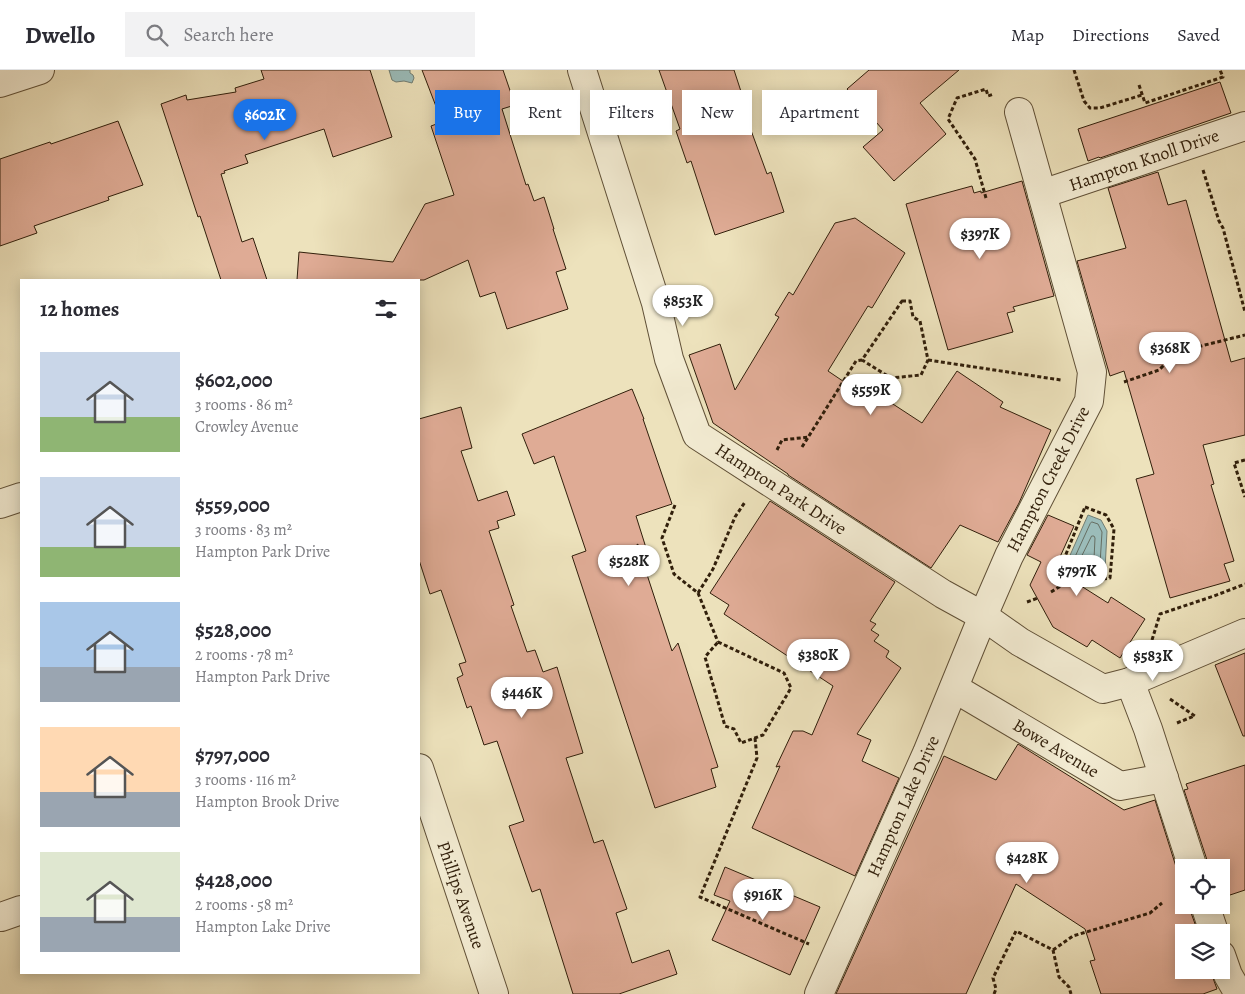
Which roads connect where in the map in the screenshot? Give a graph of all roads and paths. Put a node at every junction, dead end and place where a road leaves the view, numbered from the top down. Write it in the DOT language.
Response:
graph roads {
  1 [pos="40,70"];
  2 [pos="582,70"];
  3 [pos="1074,70"];
  4 [pos="1220,70"];
  5 [pos="0,83"];
  6 [pos="1139,85"];
  7 [pos="1000,93"];
  8 [pos="1142,94"];
  9 [pos="1019,112"];
  10 [pos="1245,126"];
  11 [pos="1202,167"];
  12 [pos="1042,194"];
  13 [pos="986,198"];
  14 [pos="1245,312"];
  15 [pos="1245,335"];
  16 [pos="862,360"];
  17 [pos="928,360"];
  18 [pos="1069,381"];
  19 [pos="1124,382"];
  20 [pos="808,437"];
  21 [pos="802,447"];
  22 [pos="774,454"];
  23 [pos="1245,460"];
  24 [pos="20,497"];
  25 [pos="748,497"];
  26 [pos="1245,497"];
  27 [pos="0,504"];
  28 [pos="675,505"];
  29 [pos="1070,572"];
  30 [pos="1245,584"];
  31 [pos="1052,592"];
  32 [pos="698,593"];
  33 [pos="1038,598"];
  34 [pos="1027,602"];
  35 [pos="982,616"];
  36 [pos="1245,634"];
  37 [pos="718,642"];
  38 [pos="1150,644"];
  39 [pos="1130,682"];
  40 [pos="954,688"];
  41 [pos="1168,697"];
  42 [pos="1195,716"];
  43 [pos="755,738"];
  44 [pos="420,777"];
  45 [pos="1164,778"];
  46 [pos="1190,859"];
  47 [pos="1162,903"];
  48 [pos="814,947"];
  49 [pos="1053,950"];
  50 [pos="1230,978"];
  51 [pos="494,994"];
  52 [pos="820,994"];
  53 [pos="994,994"];
  54 [pos="1071,994"];
  55 [pos="1239,994"];
  1 -- 5 [label="street"];
  2 -- 35 [label="street, Hampton Park Drive"];
  3 -- 8 [label="path"];
  4 -- 8 [label="path"];
  6 -- 8 [label="path"];
  7 -- 13 [label="path"];
  9 -- 12 [label="street, Hampton Creek Drive"];
  10 -- 12 [label="street, Hampton Knoll Drive"];
  11 -- 14 [label="path"];
  12 -- 35 [label="street, Hampton Creek Drive"];
  15 -- 19 [label="path"];
  16 -- 17 [label="path"];
  16 -- 17 [label="path"];
  16 -- 20 [label="path"];
  17 -- 18 [label="path"];
  20 -- 21 [label="path"];
  20 -- 22 [label="path"];
  23 -- 26 [label="path"];
  24 -- 27 [label="street"];
  25 -- 32 [label="path"];
  28 -- 32 [label="path"];
  29 -- 29 [label="path"];
  29 -- 31 [label="path"];
  30 -- 38 [label="path"];
  32 -- 37 [label="path"];
  33 -- 34 [label="path"];
  35 -- 39 [label="street, Hampton Park Drive"];
  35 -- 40 [label="street, Hampton Lake Drive"];
  36 -- 39 [label="street, Hampton Park Drive"];
  37 -- 43 [label="path"];
  37 -- 43 [label="path"];
  39 -- 45 [label="street"];
  40 -- 45 [label="street, Bowe Avenue"];
  40 -- 52 [label="street, Hampton Lake Drive"];
  41 -- 42 [label="path"];
  43 -- 48 [label="path"];
  44 -- 51 [label="street, Phillips Avenue"];
  45 -- 46 [label="street"];
  47 -- 49 [label="path"];
  49 -- 53 [label="path"];
  49 -- 54 [label="path"];
  50 -- 55 [label="street"];
}
